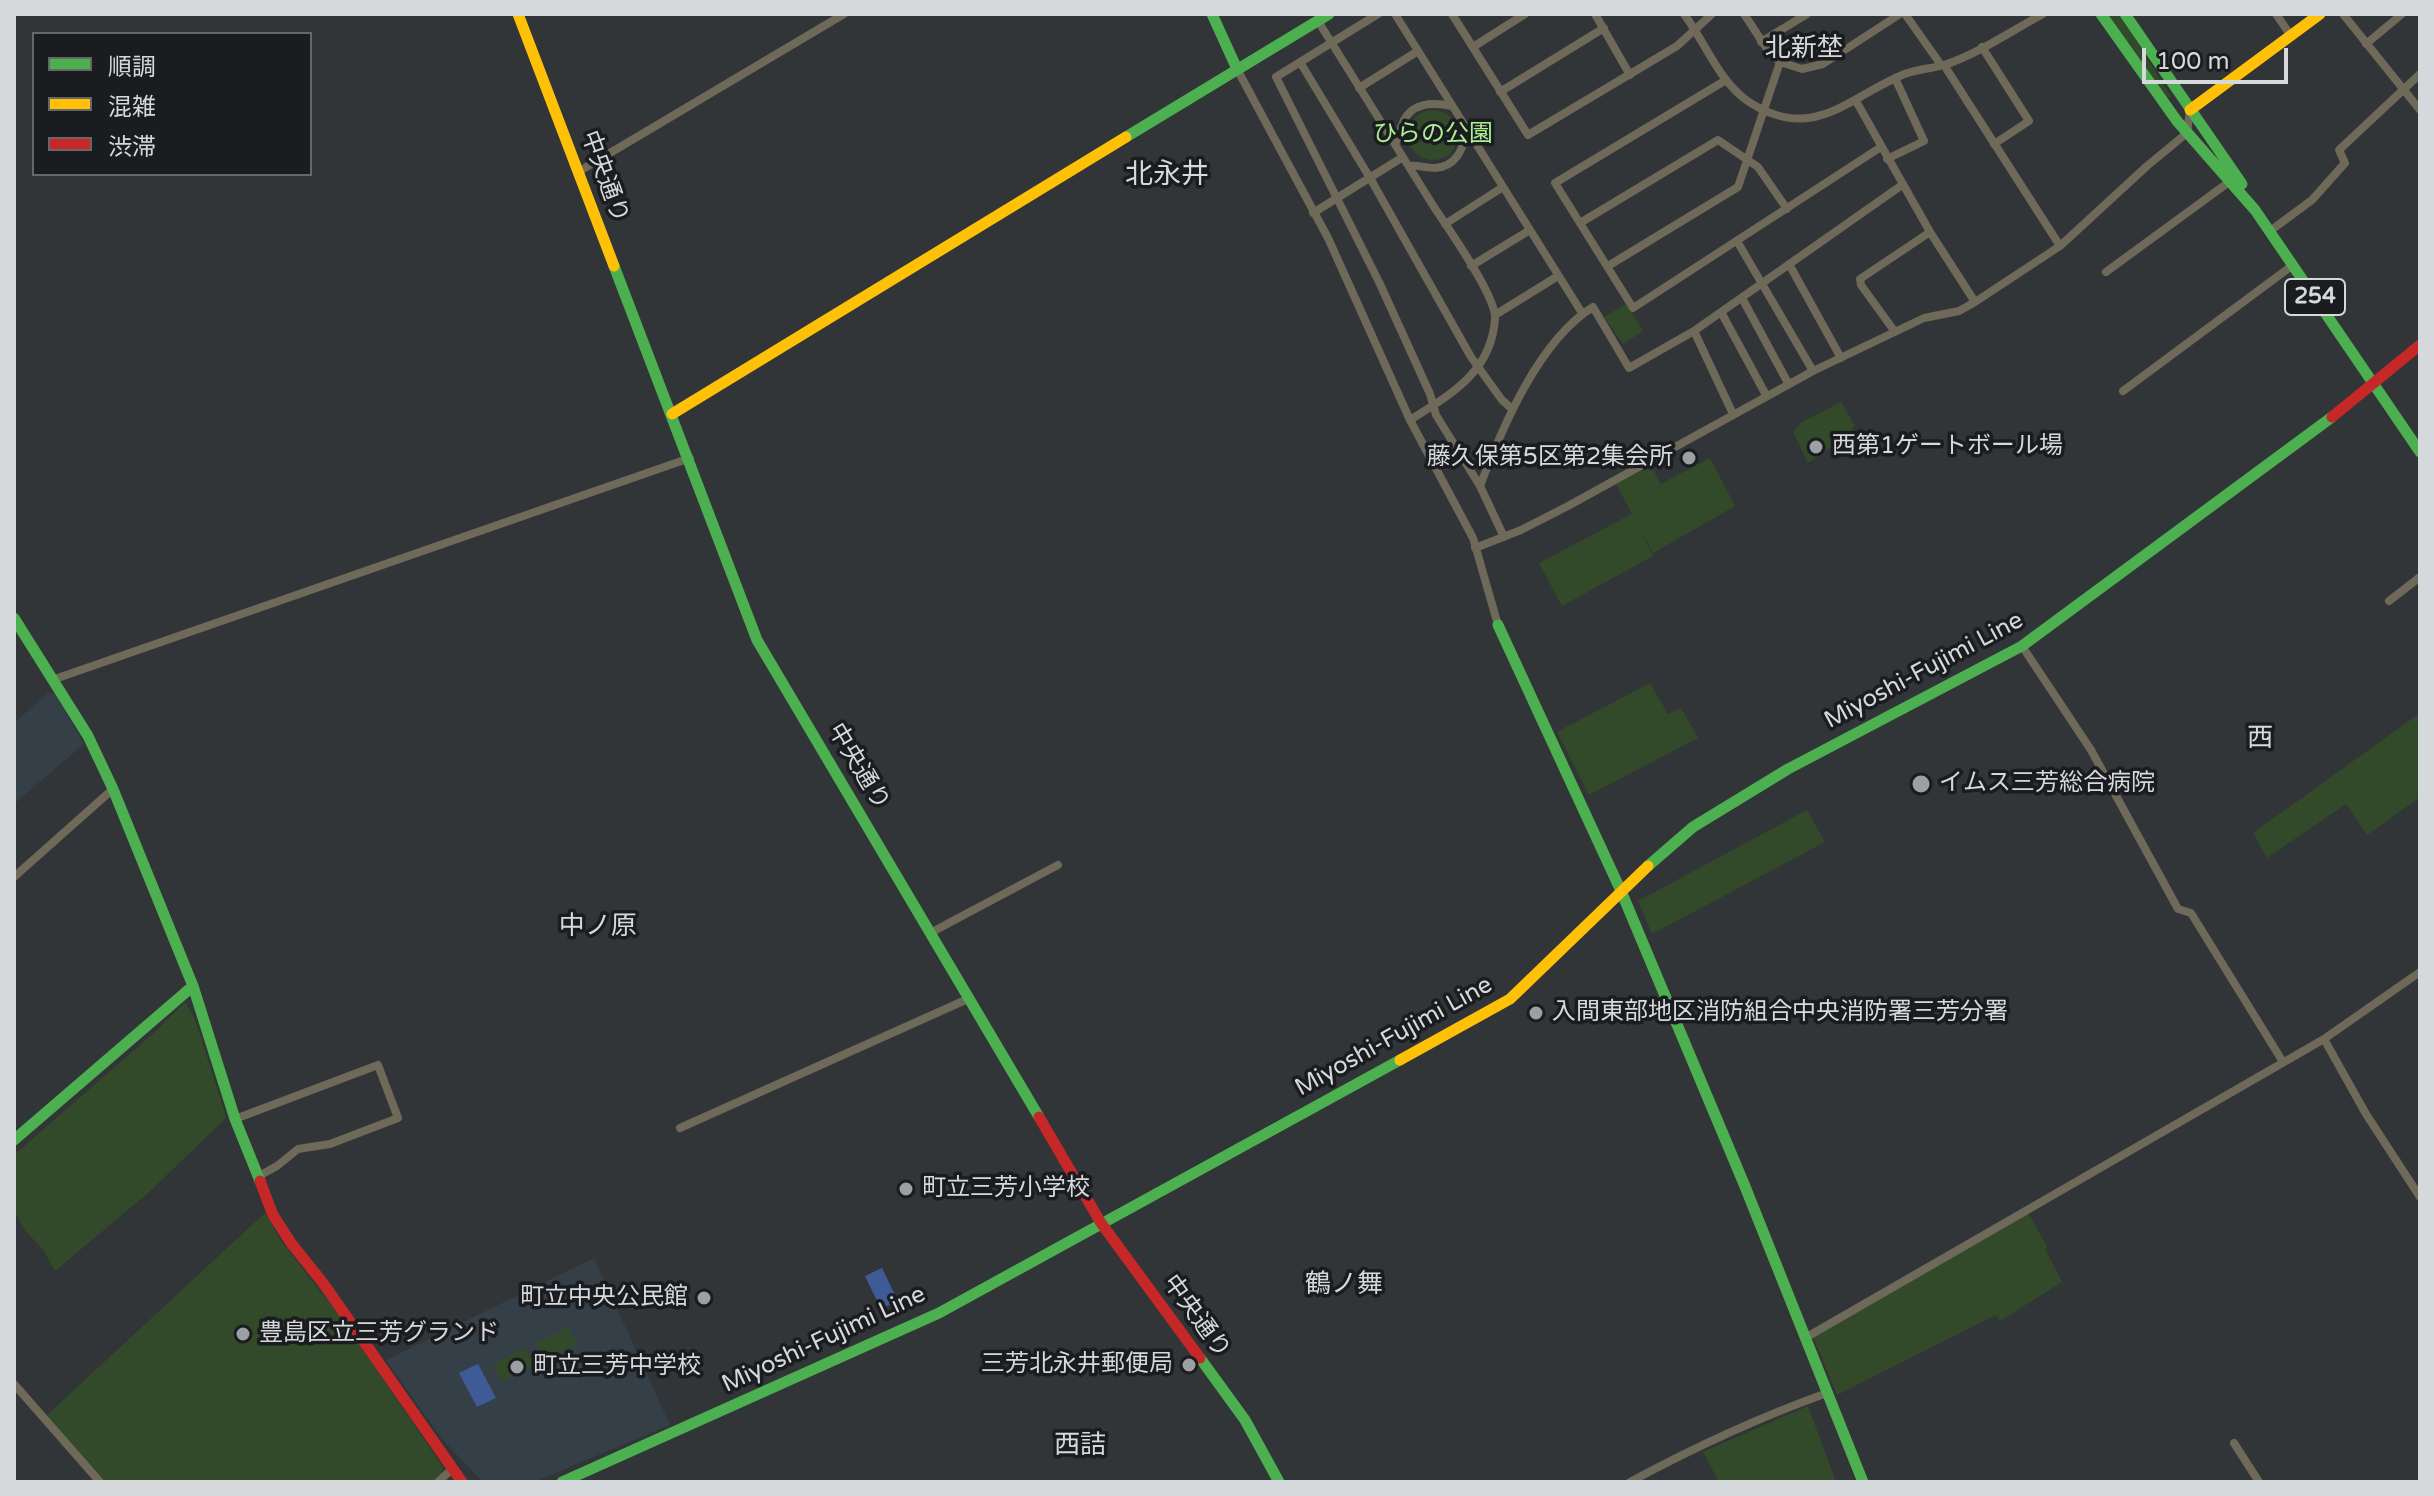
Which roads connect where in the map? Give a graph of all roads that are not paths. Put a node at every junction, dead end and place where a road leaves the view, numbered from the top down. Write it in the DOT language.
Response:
graph roads {
  1 [pos="518,14"];
  2 [pos="844,14"];
  3 [pos="1329,14"];
  4 [pos="1378,14"];
  5 [pos="1395,14"];
  6 [pos="1452,14"];
  7 [pos="1525,14"];
  8 [pos="1595,14"];
  9 [pos="1684,14"];
  10 [pos="1712,14"];
  11 [pos="1744,14"];
  12 [pos="1807,14"];
  13 [pos="1903,14"];
  14 [pos="2043,14"];
  15 [pos="2101,14"];
  16 [pos="2125,14"];
  17 [pos="2276,14"];
  18 [pos="2320,14"];
  19 [pos="2343,14"];
  20 [pos="2402,14"];
  21 [pos="1216,16"];
  22 [pos="1318,21"];
  23 [pos="1604,28"];
  24 [pos="1695,28"];
  25 [pos="2291,36"];
  26 [pos="1761,42"];
  27 [pos="1332,43"];
  28 [pos="2366,44"];
  29 [pos="1473,47"];
  30 [pos="1982,47"];
  31 [pos="1418,51"];
  32 [pos="1300,62"];
  33 [pos="1780,62"];
  34 [pos="1943,65"];
  35 [pos="1237,69"];
  36 [pos="2420,74"];
  37 [pos="1630,75"];
  38 [pos="1895,78"];
  39 [pos="1726,80"];
  40 [pos="1359,88"];
  41 [pos="2403,90"];
  42 [pos="1500,92"];
  43 [pos="1856,101"];
  44 [pos="1452,106"];
  45 [pos="2190,110"];
  46 [pos="2420,110"];
  47 [pos="1765,111"];
  48 [pos="1468,131"];
  49 [pos="2187,133"];
  50 [pos="1395,144"];
  51 [pos="1994,144"];
  52 [pos="1881,147"];
  53 [pos="1403,157"];
  54 [pos="1748,159"];
  55 [pos="1887,159"];
  56 [pos="1409,166"];
  57 [pos="578,172"];
  58 [pos="1370,178"];
  59 [pos="2229,182"];
  60 [pos="1902,185"];
  61 [pos="1503,187"];
  62 [pos="1337,198"];
  63 [pos="1787,209"];
  64 [pos="2255,210"];
  65 [pos="1313,213"];
  66 [pos="1580,223"];
  67 [pos="1445,224"];
  68 [pos="1530,230"];
  69 [pos="2270,231"];
  70 [pos="1930,232"];
  71 [pos="1737,241"];
  72 [pos="2060,246"];
  73 [pos="1789,264"];
  74 [pos="2293,265"];
  75 [pos="1471,266"];
  76 [pos="1608,266"];
  77 [pos="2106,272"];
  78 [pos="1558,276"];
  79 [pos="1764,282"];
  80 [pos="1742,298"];
  81 [pos="1975,302"];
  82 [pos="1721,312"];
  83 [pos="1582,313"];
  84 [pos="1495,315"];
  85 [pos="1694,331"];
  86 [pos="1895,332"];
  87 [pos="2420,345"];
  88 [pos="1841,358"];
  89 [pos="1480,367"];
  90 [pos="1813,371"];
  91 [pos="1788,383"];
  92 [pos="2374,385"];
  93 [pos="2123,391"];
  94 [pos="1766,395"];
  95 [pos="1433,406"];
  96 [pos="1512,409"];
  97 [pos="672,414"];
  98 [pos="1733,414"];
  99 [pos="1410,420"];
  100 [pos="2420,452"];
  101 [pos="690,458"];
  102 [pos="1480,486"];
  103 [pos="1504,537"];
  104 [pos="1475,548"];
  105 [pos="2420,577"];
  106 [pos="2389,601"];
  107 [pos="14,618"];
  108 [pos="1498,625"];
  109 [pos="2022,646"];
  110 [pos="52,680"];
  111 [pos="113,789"];
  112 [pos="1058,865"];
  113 [pos="14,877"];
  114 [pos="1621,891"];
  115 [pos="932,932"];
  116 [pos="2420,972"];
  117 [pos="193,986"];
  118 [pos="970,998"];
  119 [pos="2324,1039"];
  120 [pos="2283,1062"];
  121 [pos="235,1119"];
  122 [pos="680,1128"];
  123 [pos="14,1140"];
  124 [pos="257,1177"];
  125 [pos="2420,1197"];
  126 [pos="1101,1223"];
  127 [pos="1805,1338"];
  128 [pos="14,1384"];
  129 [pos="1827,1393"];
  130 [pos="2234,1443"];
  131 [pos="452,1469"];
  132 [pos="100,1482"];
  133 [pos="438,1482"];
  134 [pos="462,1482"];
  135 [pos="562,1482"];
  136 [pos="1279,1482"];
  137 [pos="1630,1482"];
  138 [pos="1863,1482"];
  139 [pos="2259,1482"];
  1 -- 57 [label="main road, 中央通り"];
  2 -- 57 [label="street"];
  3 -- 22 [label="main road"];
  4 -- 27 [label="street"];
  5 -- 31 [label="street"];
  6 -- 29 [label="street"];
  7 -- 29 [label="street"];
  8 -- 23 [label="street"];
  9 -- 24 [label="street"];
  10 -- 24 [label="street"];
  11 -- 26 [label="street"];
  12 -- 26 [label="street"];
  13 -- 33 [label="street"];
  13 -- 34 [label="street"];
  14 -- 30 [label="street"];
  15 -- 49 [label="main road, 254"];
  16 -- 45 [label="main road, 254"];
  17 -- 25 [label="street"];
  18 -- 25 [label="main road"];
  19 -- 28 [label="street"];
  20 -- 28 [label="street"];
  21 -- 35 [label="main road"];
  22 -- 27 [label="street"];
  22 -- 35 [label="main road"];
  23 -- 37 [label="street"];
  23 -- 42 [label="street"];
  24 -- 37 [label="street"];
  24 -- 39 [label="street"];
  25 -- 45 [label="main road"];
  26 -- 33 [label="street"];
  27 -- 32 [label="street"];
  27 -- 40 [label="street"];
  28 -- 41 [label="street"];
  29 -- 42 [label="street"];
  30 -- 34 [label="street"];
  30 -- 51 [label="street"];
  31 -- 40 [label="street"];
  31 -- 44 [label="street"];
  32 -- 58 [label="street"];
  32 -- 62 [label="street"];
  33 -- 47 [label="street"];
  34 -- 38 [label="street"];
  34 -- 51 [label="street"];
  35 -- 65 [label="street"];
  35 -- 97 [label="main road"];
  36 -- 41 [label="street"];
  37 -- 42 [label="street"];
  38 -- 43 [label="street"];
  38 -- 55 [label="street"];
  39 -- 47 [label="street"];
  39 -- 66 [label="street"];
  40 -- 50 [label="street"];
  41 -- 46 [label="street"];
  41 -- 69 [label="street"];
  43 -- 47 [label="street"];
  43 -- 52 [label="street"];
  44 -- 48 [label="street"];
  44 -- 50 [label="street"];
  45 -- 49 [label="street"];
  45 -- 64 [label="main road, 254"];
  47 -- 54 [label="street"];
  48 -- 56 [label="street"];
  48 -- 61 [label="street"];
  49 -- 59 [label="main road, 254"];
  49 -- 72 [label="street"];
  50 -- 53 [label="street"];
  51 -- 72 [label="street"];
  52 -- 55 [label="street"];
  52 -- 63 [label="street"];
  53 -- 56 [label="street"];
  53 -- 58 [label="street"];
  54 -- 63 [label="street"];
  54 -- 66 [label="street"];
  54 -- 76 [label="street"];
  55 -- 60 [label="street"];
  56 -- 67 [label="street"];
  57 -- 97 [label="main road, 中央通り"];
  58 -- 62 [label="street"];
  58 -- 89 [label="street"];
  59 -- 64 [label="main road, 254"];
  59 -- 77 [label="street"];
  60 -- 70 [label="street"];
  60 -- 73 [label="street"];
  61 -- 67 [label="street"];
  61 -- 68 [label="street"];
  62 -- 65 [label="street"];
  62 -- 95 [label="street"];
  63 -- 71 [label="street"];
  64 -- 69 [label="main road, 254"];
  65 -- 99 [label="street"];
  66 -- 76 [label="street"];
  67 -- 75 [label="street"];
  68 -- 75 [label="street"];
  68 -- 78 [label="street"];
  69 -- 74 [label="main road, 254"];
  70 -- 81 [label="street"];
  70 -- 86 [label="street"];
  71 -- 76 [label="street"];
  71 -- 79 [label="street"];
  72 -- 81 [label="street"];
  73 -- 79 [label="street"];
  73 -- 88 [label="street"];
  74 -- 92 [label="main road, 254"];
  74 -- 93 [label="street"];
  75 -- 84 [label="street"];
  78 -- 83 [label="street"];
  78 -- 84 [label="street"];
  79 -- 80 [label="street"];
  79 -- 90 [label="street"];
  80 -- 82 [label="street"];
  80 -- 91 [label="street"];
  81 -- 86 [label="street"];
  82 -- 85 [label="street"];
  82 -- 94 [label="street"];
  83 -- 85 [label="street"];
  83 -- 96 [label="street"];
  84 -- 89 [label="street"];
  85 -- 98 [label="street"];
  86 -- 88 [label="street"];
  87 -- 92 [label="main road, Miyoshi-Fujimi Line"];
  88 -- 90 [label="street"];
  89 -- 95 [label="street"];
  89 -- 96 [label="street"];
  90 -- 91 [label="street"];
  91 -- 94 [label="street"];
  92 -- 100 [label="main road, 254"];
  92 -- 109 [label="main road, Miyoshi-Fujimi Line"];
  94 -- 98 [label="street"];
  95 -- 99 [label="street"];
  95 -- 102 [label="street"];
  96 -- 102 [label="street"];
  97 -- 101 [label="main road, 中央通り"];
  98 -- 103 [label="street"];
  99 -- 104 [label="street"];
  101 -- 110 [label="street"];
  101 -- 115 [label="main road, 中央通り"];
  102 -- 103 [label="street"];
  103 -- 104 [label="street"];
  104 -- 108 [label="street"];
  105 -- 106 [label="street"];
  107 -- 110 [label="main road"];
  108 -- 114 [label="main road"];
  109 -- 114 [label="main road, Miyoshi-Fujimi Line"];
  109 -- 120 [label="street"];
  110 -- 111 [label="main road"];
  111 -- 113 [label="street"];
  111 -- 117 [label="main road"];
  112 -- 115 [label="street"];
  114 -- 126 [label="main road, Miyoshi-Fujimi Line"];
  114 -- 127 [label="main road"];
  115 -- 118 [label="main road, 中央通り"];
  116 -- 119 [label="street"];
  117 -- 121 [label="main road"];
  117 -- 123 [label="main road"];
  118 -- 122 [label="street"];
  118 -- 126 [label="main road, 中央通り"];
  119 -- 120 [label="street"];
  119 -- 125 [label="street"];
  120 -- 127 [label="street"];
  121 -- 124 [label="main road"];
  121 -- 124 [label="street"];
  124 -- 131 [label="main road"];
  126 -- 135 [label="main road, Miyoshi-Fujimi Line"];
  126 -- 136 [label="main road, 中央通り"];
  127 -- 129 [label="main road"];
  128 -- 132 [label="street"];
  129 -- 137 [label="street"];
  129 -- 138 [label="main road"];
  130 -- 139 [label="street"];
  131 -- 133 [label="street"];
  131 -- 134 [label="main road"];
}
